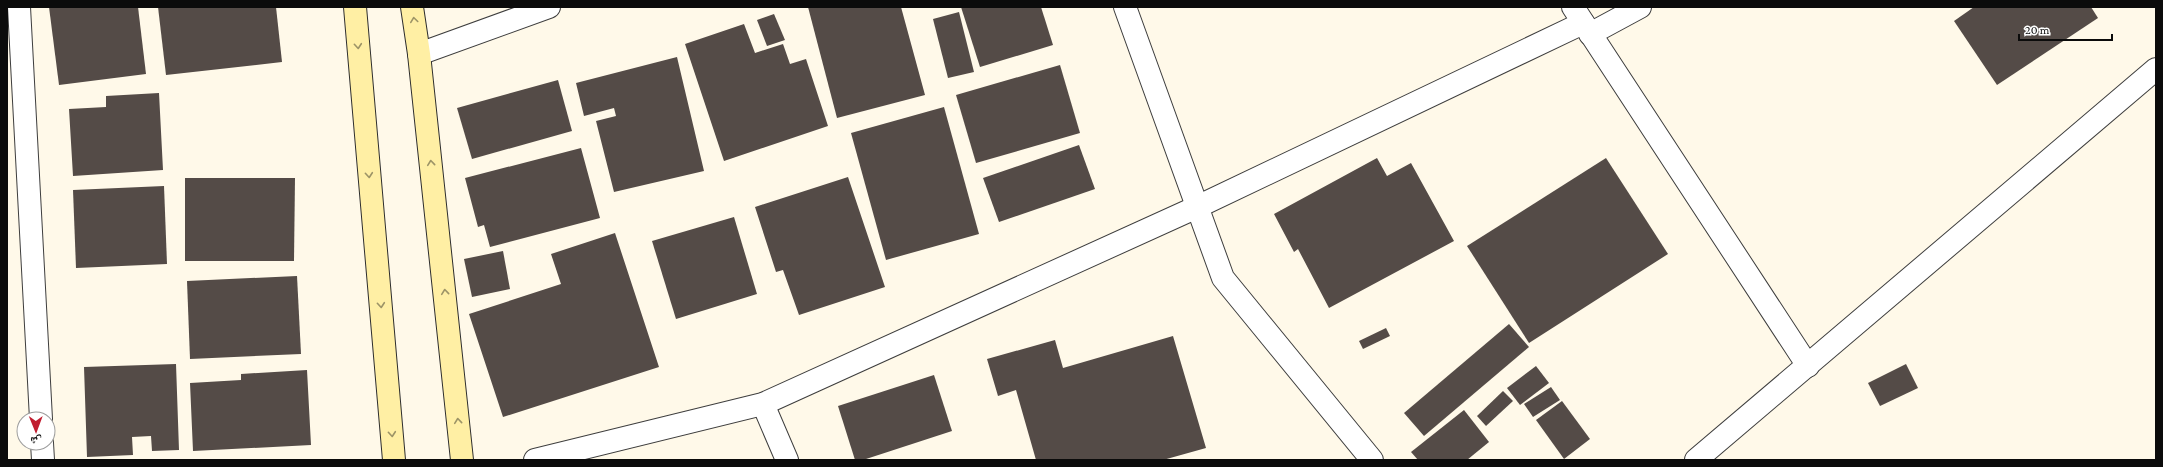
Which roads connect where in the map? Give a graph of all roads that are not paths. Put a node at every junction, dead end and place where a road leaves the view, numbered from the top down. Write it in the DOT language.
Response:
graph roads {
  1 [pos="11,7"];
  2 [pos="19,7"];
  3 [pos="355,7"];
  4 [pos="412,7"];
  5 [pos="549,7"];
  6 [pos="1124,7"];
  7 [pos="1640,7"];
  8 [pos="7,9"];
  9 [pos="1582,21"];
  10 [pos="419,54"];
  11 [pos="2156,69"];
  12 [pos="1198,207"];
  13 [pos="1808,366"];
  14 [pos="763,404"];
  15 [pos="41,411"];
  16 [pos="394,460"];
  17 [pos="462,460"];
  18 [pos="535,460"];
  19 [pos="787,460"];
  20 [pos="1372,460"];
  21 [pos="1696,460"];
  1 -- 8 [label="street"];
  2 -- 15 [label="street"];
  3 -- 16 [label="street, one-way"];
  10 -- 4 [label="street, one-way"];
  5 -- 10 [label="street"];
  6 -- 12 [label="street"];
  7 -- 9 [label="street"];
  9 -- 12 [label="street"];
  9 -- 13 [label="street"];
  17 -- 10 [label="street, one-way"];
  11 -- 13 [label="street"];
  12 -- 14 [label="street"];
  12 -- 20 [label="street"];
  13 -- 21 [label="street"];
  14 -- 18 [label="street"];
  14 -- 19 [label="street"];
}
